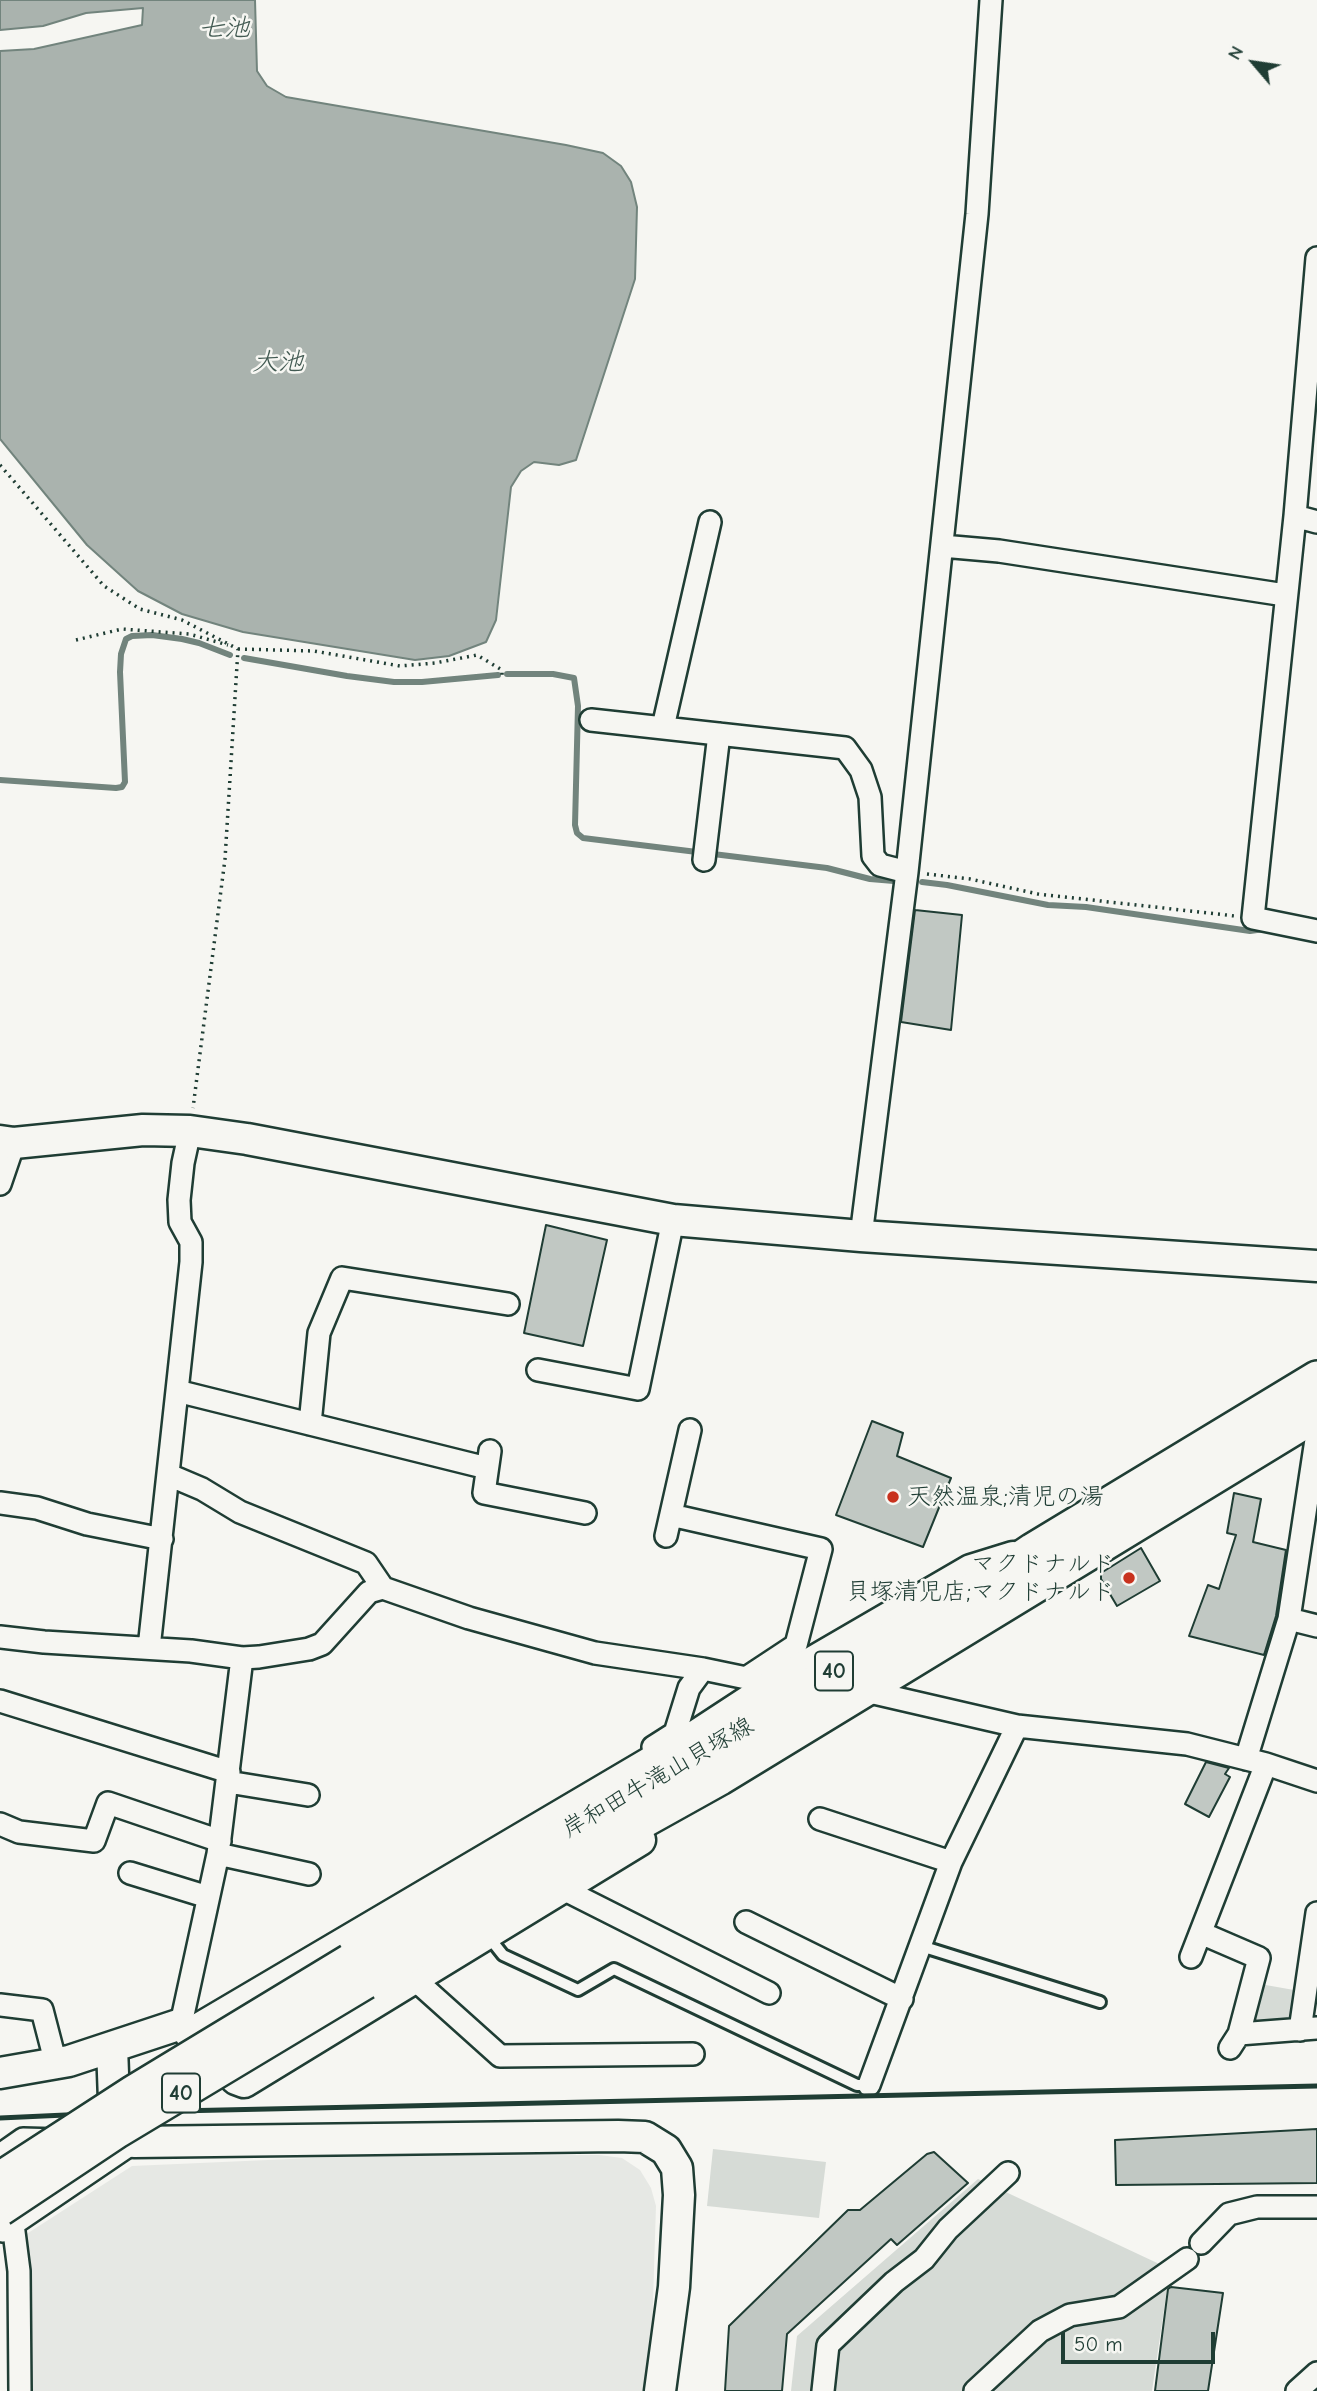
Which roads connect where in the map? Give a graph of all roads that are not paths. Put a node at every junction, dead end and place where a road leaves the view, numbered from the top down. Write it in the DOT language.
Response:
graph roads {
  1 [pos="991,0"];
  2 [pos="1317,258"];
  3 [pos="1295,516"];
  4 [pos="710,522"];
  5 [pos="1317,522"];
  6 [pos="942,546"];
  7 [pos="1285,595"];
  8 [pos="591,720"];
  9 [pos="663,727"];
  10 [pos="719,734"];
  11 [pos="705,853"];
  12 [pos="907,872"];
  13 [pos="1317,931"];
  14 [pos="190,1131"];
  15 [pos="7,1142"];
  16 [pos="0,1184"];
  17 [pos="673,1220"];
  18 [pos="861,1236"];
  19 [pos="1317,1266"];
  20 [pos="508,1304"];
  21 [pos="538,1370"];
  22 [pos="1317,1378"];
  23 [pos="177,1391"];
  24 [pos="1317,1414"];
  25 [pos="310,1424"];
  26 [pos="690,1430"];
  27 [pos="1317,1433"];
  28 [pos="169,1475"];
  29 [pos="0,1503"];
  30 [pos="585,1513"];
  31 [pos="671,1515"];
  32 [pos="666,1536"];
  33 [pos="162,1539"];
  34 [pos="383,1588"];
  35 [pos="1289,1619"];
  36 [pos="1317,1626"];
  37 [pos="0,1637"];
  38 [pos="149,1648"];
  39 [pos="242,1658"];
  40 [pos="703,1669"];
  41 [pos="746,1678"];
  42 [pos="788,1687"];
  43 [pos="865,1690"];
  44 [pos="0,1701"];
  45 [pos="822,1716"];
  46 [pos="1017,1726"];
  47 [pos="1256,1761"];
  48 [pos="228,1777"];
  49 [pos="1317,1781"];
  50 [pos="308,1795"];
  51 [pos="586,1800"];
  52 [pos="820,1819"];
  53 [pos="0,1824"];
  54 [pos="219,1847"];
  55 [pos="951,1862"];
  56 [pos="130,1873"];
  57 [pos="309,1874"];
  58 [pos="561,1888"];
  59 [pos="208,1897"];
  60 [pos="1317,1913"];
  61 [pos="747,1922"];
  62 [pos="1201,1933"];
  63 [pos="486,1934"];
  64 [pos="921,1946"];
  65 [pos="1191,1957"];
  66 [pos="358,1971"];
  67 [pos="413,1978"];
  68 [pos="769,1993"];
  69 [pos="902,1999"];
  70 [pos="1100,2002"];
  71 [pos="0,2005"];
  72 [pos="186,2029"];
  73 [pos="1308,2029"];
  74 [pos="112,2047"];
  75 [pos="693,2054"];
  76 [pos="56,2064"];
  77 [pos="0,2073"];
  78 [pos="869,2085"];
  79 [pos="125,2141"];
  80 [pos="0,2155"];
  81 [pos="1008,2173"];
  82 [pos="0,2180"];
  83 [pos="1317,2207"];
  84 [pos="9,2220"];
  85 [pos="1317,2373"];
  86 [pos="20,2391"];
  87 [pos="660,2391"];
  88 [pos="823,2391"];
  89 [pos="975,2391"];
  90 [pos="1297,2391"];
  1 -- 6 [label="street"];
  2 -- 3 [label="street"];
  3 -- 5 [label="street"];
  3 -- 7 [label="street"];
  4 -- 9 [label="street"];
  6 -- 7 [label="street"];
  6 -- 12 [label="street"];
  7 -- 13 [label="street"];
  8 -- 9 [label="street"];
  9 -- 10 [label="street"];
  10 -- 11 [label="street"];
  10 -- 12 [label="street"];
  12 -- 18 [label="street"];
  14 -- 15 [label="street"];
  14 -- 17 [label="street"];
  14 -- 23 [label="street"];
  15 -- 16 [label="street"];
  17 -- 18 [label="street"];
  17 -- 21 [label="street"];
  18 -- 19 [label="street"];
  20 -- 25 [label="street"];
  22 -- 42 [label="main road, 岸和田牛滝山貝塚線 / 40"];
  23 -- 25 [label="street"];
  23 -- 28 [label="street"];
  24 -- 43 [label="main road, 岸和田牛滝山貝塚線 / 40"];
  25 -- 30 [label="street"];
  26 -- 31 [label="street"];
  27 -- 35 [label="street"];
  28 -- 33 [label="street"];
  28 -- 34 [label="street"];
  29 -- 33 [label="street"];
  31 -- 32 [label="street"];
  31 -- 41 [label="street"];
  33 -- 38 [label="street"];
  34 -- 39 [label="street"];
  34 -- 40 [label="street"];
  35 -- 36 [label="street"];
  35 -- 47 [label="street"];
  37 -- 38 [label="street"];
  38 -- 39 [label="street"];
  39 -- 48 [label="street"];
  40 -- 41 [label="street"];
  40 -- 51 [label="street"];
  41 -- 42 [label="street"];
  42 -- 43 [label="street"];
  42 -- 51 [label="street"];
  42 -- 66 [label="main road, 岸和田牛滝山貝塚線 / 40"];
  43 -- 45 [label="main road, 岸和田牛滝山貝塚線 / 40"];
  43 -- 46 [label="street"];
  44 -- 48 [label="street"];
  45 -- 58 [label="street"];
  45 -- 66 [label="main road, 岸和田牛滝山貝塚線 / 40"];
  46 -- 47 [label="street"];
  46 -- 55 [label="street"];
  47 -- 49 [label="street"];
  47 -- 62 [label="street"];
  48 -- 50 [label="street"];
  48 -- 54 [label="street"];
  51 -- 72 [label="street"];
  52 -- 55 [label="street"];
  53 -- 54 [label="street"];
  54 -- 57 [label="street"];
  54 -- 59 [label="street"];
  55 -- 64 [label="street"];
  56 -- 59 [label="street"];
  58 -- 63 [label="street"];
  58 -- 68 [label="street"];
  59 -- 72 [label="street"];
  60 -- 73 [label="street"];
  61 -- 69 [label="street"];
  62 -- 65 [label="street"];
  62 -- 73 [label="street"];
  63 -- 67 [label="street"];
  63 -- 78 [label="lane"];
  64 -- 69 [label="street"];
  64 -- 70 [label="lane"];
  66 -- 82 [label="main road, 岸和田牛滝山貝塚線 / 40, bridge"];
  66 -- 84 [label="main road, 岸和田牛滝山貝塚線 / 40, bridge"];
  67 -- 72 [label="street"];
  67 -- 75 [label="street"];
  69 -- 78 [label="street"];
  71 -- 76 [label="street"];
  72 -- 74 [label="street"];
  74 -- 76 [label="street"];
  74 -- 79 [label="street"];
  76 -- 77 [label="street"];
  79 -- 80 [label="street"];
  79 -- 84 [label="street"];
  79 -- 87 [label="street"];
  81 -- 88 [label="street"];
  82 -- 84 [label="street"];
  83 -- 89 [label="street"];
  84 -- 86 [label="street"];
  85 -- 90 [label="street"];
}
